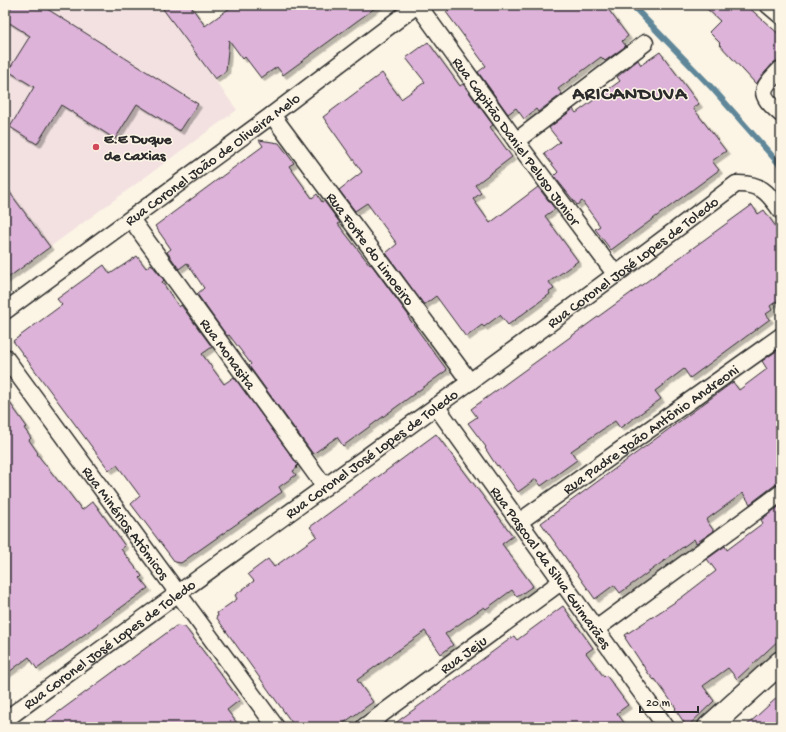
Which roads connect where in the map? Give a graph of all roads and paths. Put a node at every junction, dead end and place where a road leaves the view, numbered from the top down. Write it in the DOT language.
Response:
graph roads {
  1 [pos="418,5"];
  2 [pos="768,5"];
  3 [pos="781,16"];
  4 [pos="645,43"];
  5 [pos="781,68"];
  6 [pos="781,114"];
  7 [pos="272,115"];
  8 [pos="516,141"];
  9 [pos="781,211"];
  10 [pos="131,219"];
  11 [pos="616,276"];
  12 [pos="5,311"];
  13 [pos="781,336"];
  14 [pos="5,358"];
  15 [pos="470,382"];
  16 [pos="436,406"];
  17 [pos="325,487"];
  18 [pos="781,493"];
  19 [pos="519,522"];
  20 [pos="562,581"];
  21 [pos="178,593"];
  22 [pos="596,629"];
  23 [pos="781,662"];
  24 [pos="5,720"];
  25 [pos="274,726"];
  26 [pos="364,727"];
  27 [pos="666,727"];
  28 [pos="709,727"];
  1 -- 7 [label="street, Rua Coronel João de Oliveira Melo"];
  1 -- 8 [label="street, Rua Capitão Daniel Peluso Junior"];
  2 -- 3 [label="street"];
  4 -- 8 [label="street"];
  5 -- 6 [label="street"];
  7 -- 10 [label="street, Rua Coronel João de Oliveira Melo"];
  7 -- 15 [label="street, Rua Forte do Limoeiro"];
  8 -- 11 [label="street, Rua Capitão Daniel Peluso Junior"];
  9 -- 11 [label="street, Rua Coronel José Lopes de Toledo"];
  10 -- 12 [label="street, Rua Coronel João de Oliveira Melo"];
  10 -- 17 [label="street, Rua Monasita"];
  11 -- 15 [label="street, Rua Coronel José Lopes de Toledo"];
  13 -- 19 [label="street, Rua Padre João Antônio Andreoni"];
  14 -- 21 [label="street, Rua Minérios Atômicos"];
  15 -- 16 [label="street, Rua Coronel José Lopes de Toledo"];
  16 -- 17 [label="street, Rua Coronel José Lopes de Toledo"];
  16 -- 19 [label="street, Rua Pascoal da Silva Guimarães"];
  17 -- 21 [label="street, Rua Coronel José Lopes de Toledo"];
  18 -- 22 [label="street"];
  19 -- 20 [label="street, Rua Pascoal da Silva Guimarães"];
  20 -- 22 [label="street, Rua Pascoal da Silva Guimarães"];
  20 -- 26 [label="street, Rua Jeju"];
  21 -- 24 [label="street, Rua Coronel José Lopes de Toledo"];
  21 -- 25 [label="street, Rua Minérios Atômicos"];
  22 -- 27 [label="street, Rua Pascoal da Silva Guimarães"];
  23 -- 28 [label="main road"];
}
